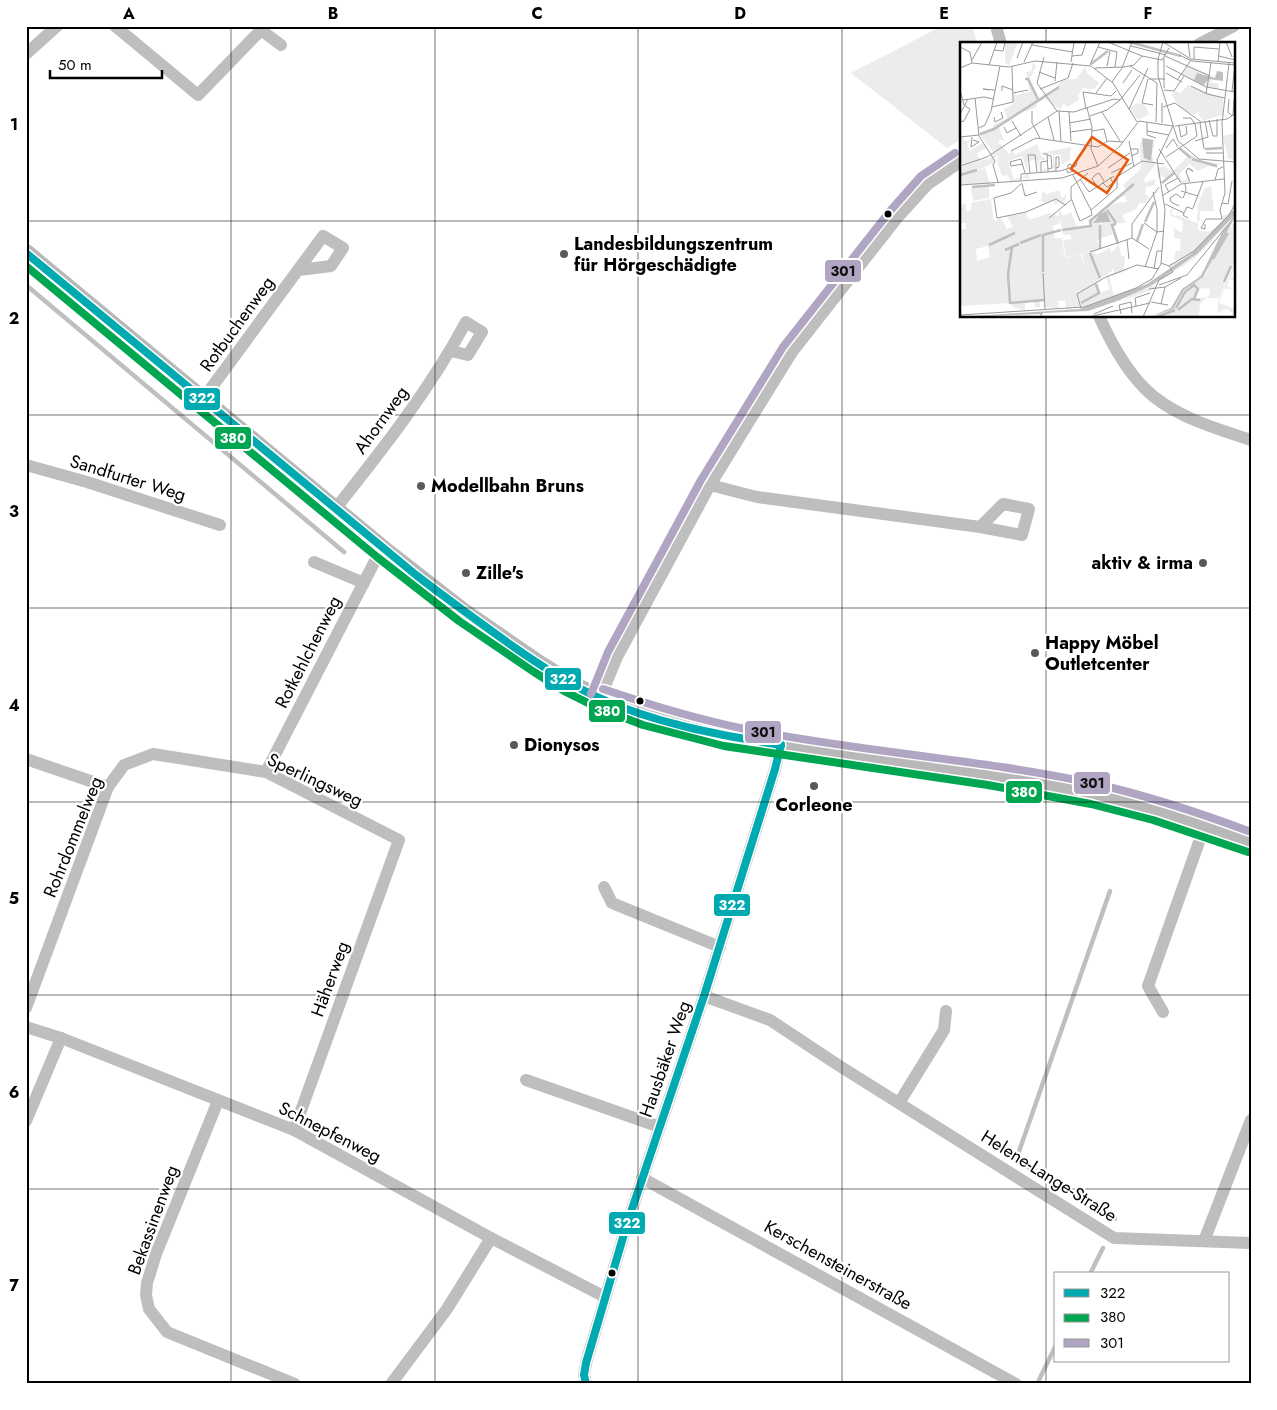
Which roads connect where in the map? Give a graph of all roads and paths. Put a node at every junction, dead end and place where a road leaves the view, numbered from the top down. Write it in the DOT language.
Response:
graph roads {
  1 [pos="57,26"];
  2 [pos="115,26"];
  3 [pos="996,26"];
  4 [pos="1234,26"];
  5 [pos="1000,42"];
  6 [pos="1203,42"];
  7 [pos="281,45"];
  8 [pos="26,54"];
  9 [pos="960,162"];
  10 [pos="26,253"];
  11 [pos="299,270"];
  12 [pos="1099,318"];
  13 [pos="451,351"];
  14 [pos="203,399"];
  15 [pos="1251,440"];
  16 [pos="26,465"];
  17 [pos="710,485"];
  18 [pos="336,508"];
  19 [pos="220,525"];
  20 [pos="980,527"];
  21 [pos="383,548"];
  22 [pos="314,562"];
  23 [pos="364,583"];
  24 [pos="600,698"];
  25 [pos="781,745"];
  26 [pos="26,759"];
  27 [pos="124,765"];
  28 [pos="266,772"];
  29 [pos="108,787"];
  30 [pos="1205,826"];
  31 [pos="399,840"];
  32 [pos="1251,843"];
  33 [pos="604,887"];
  34 [pos="720,946"];
  35 [pos="704,996"];
  36 [pos="26,1008"];
  37 [pos="946,1011"];
  38 [pos="1163,1012"];
  39 [pos="26,1027"];
  40 [pos="61,1038"];
  41 [pos="526,1080"];
  42 [pos="218,1101"];
  43 [pos="900,1103"];
  44 [pos="1251,1120"];
  45 [pos="26,1121"];
  46 [pos="660,1127"];
  47 [pos="294,1130"];
  48 [pos="642,1178"];
  49 [pos="491,1238"];
  50 [pos="1204,1241"];
  51 [pos="1251,1243"];
  52 [pos="605,1297"];
  53 [pos="295,1384"];
  54 [pos="391,1384"];
  55 [pos="586,1384"];
  56 [pos="1016,1384"];
  1 -- 8 [label="street"];
  2 -- 7 [label="street"];
  3 -- 5 [label="street"];
  4 -- 6 [label="street"];
  9 -- 17 [label="street"];
  10 -- 14 [label="main road"];
  11 -- 14 [label="street, Rotbuchenweg"];
  12 -- 15 [label="street"];
  13 -- 18 [label="street, Ahornweg"];
  14 -- 18 [label="main road"];
  16 -- 19 [label="street, Sandfurter Weg"];
  17 -- 20 [label="street"];
  17 -- 24 [label="street"];
  18 -- 21 [label="main road"];
  21 -- 23 [label="street, Rotkehlchenweg"];
  21 -- 24 [label="main road"];
  22 -- 23 [label="street"];
  23 -- 28 [label="street, Rotkehlchenweg"];
  24 -- 25 [label="main road"];
  25 -- 30 [label="main road"];
  25 -- 34 [label="street, Hausbäker Weg"];
  26 -- 29 [label="street"];
  27 -- 28 [label="street, Sperlingsweg"];
  27 -- 29 [label="street, Rohrdommelweg"];
  28 -- 31 [label="street, Sperlingsweg"];
  29 -- 36 [label="street, Rohrdommelweg"];
  30 -- 32 [label="main road"];
  30 -- 38 [label="street"];
  31 -- 47 [label="street, Häherweg"];
  33 -- 34 [label="street"];
  34 -- 35 [label="street, Hausbäker Weg"];
  35 -- 43 [label="street, Helene-Lange-Straße"];
  35 -- 46 [label="street, Hausbäker Weg"];
  37 -- 43 [label="street"];
  39 -- 40 [label="street, Schnepfenweg"];
  40 -- 42 [label="street, Schnepfenweg"];
  40 -- 45 [label="street"];
  41 -- 46 [label="street"];
  42 -- 47 [label="street, Schnepfenweg"];
  42 -- 53 [label="street, Bekassinenweg"];
  43 -- 50 [label="street, Helene-Lange-Straße"];
  44 -- 50 [label="street"];
  46 -- 48 [label="street, Hausbäker Weg"];
  47 -- 49 [label="street, Schnepfenweg"];
  48 -- 52 [label="street, Hausbäker Weg"];
  48 -- 56 [label="street, Kerschensteinerstraße"];
  49 -- 52 [label="street, Schnepfenweg"];
  49 -- 54 [label="street"];
  50 -- 51 [label="street, Helene-Lange-Straße"];
  52 -- 55 [label="street, Hausbäker Weg"];
}
